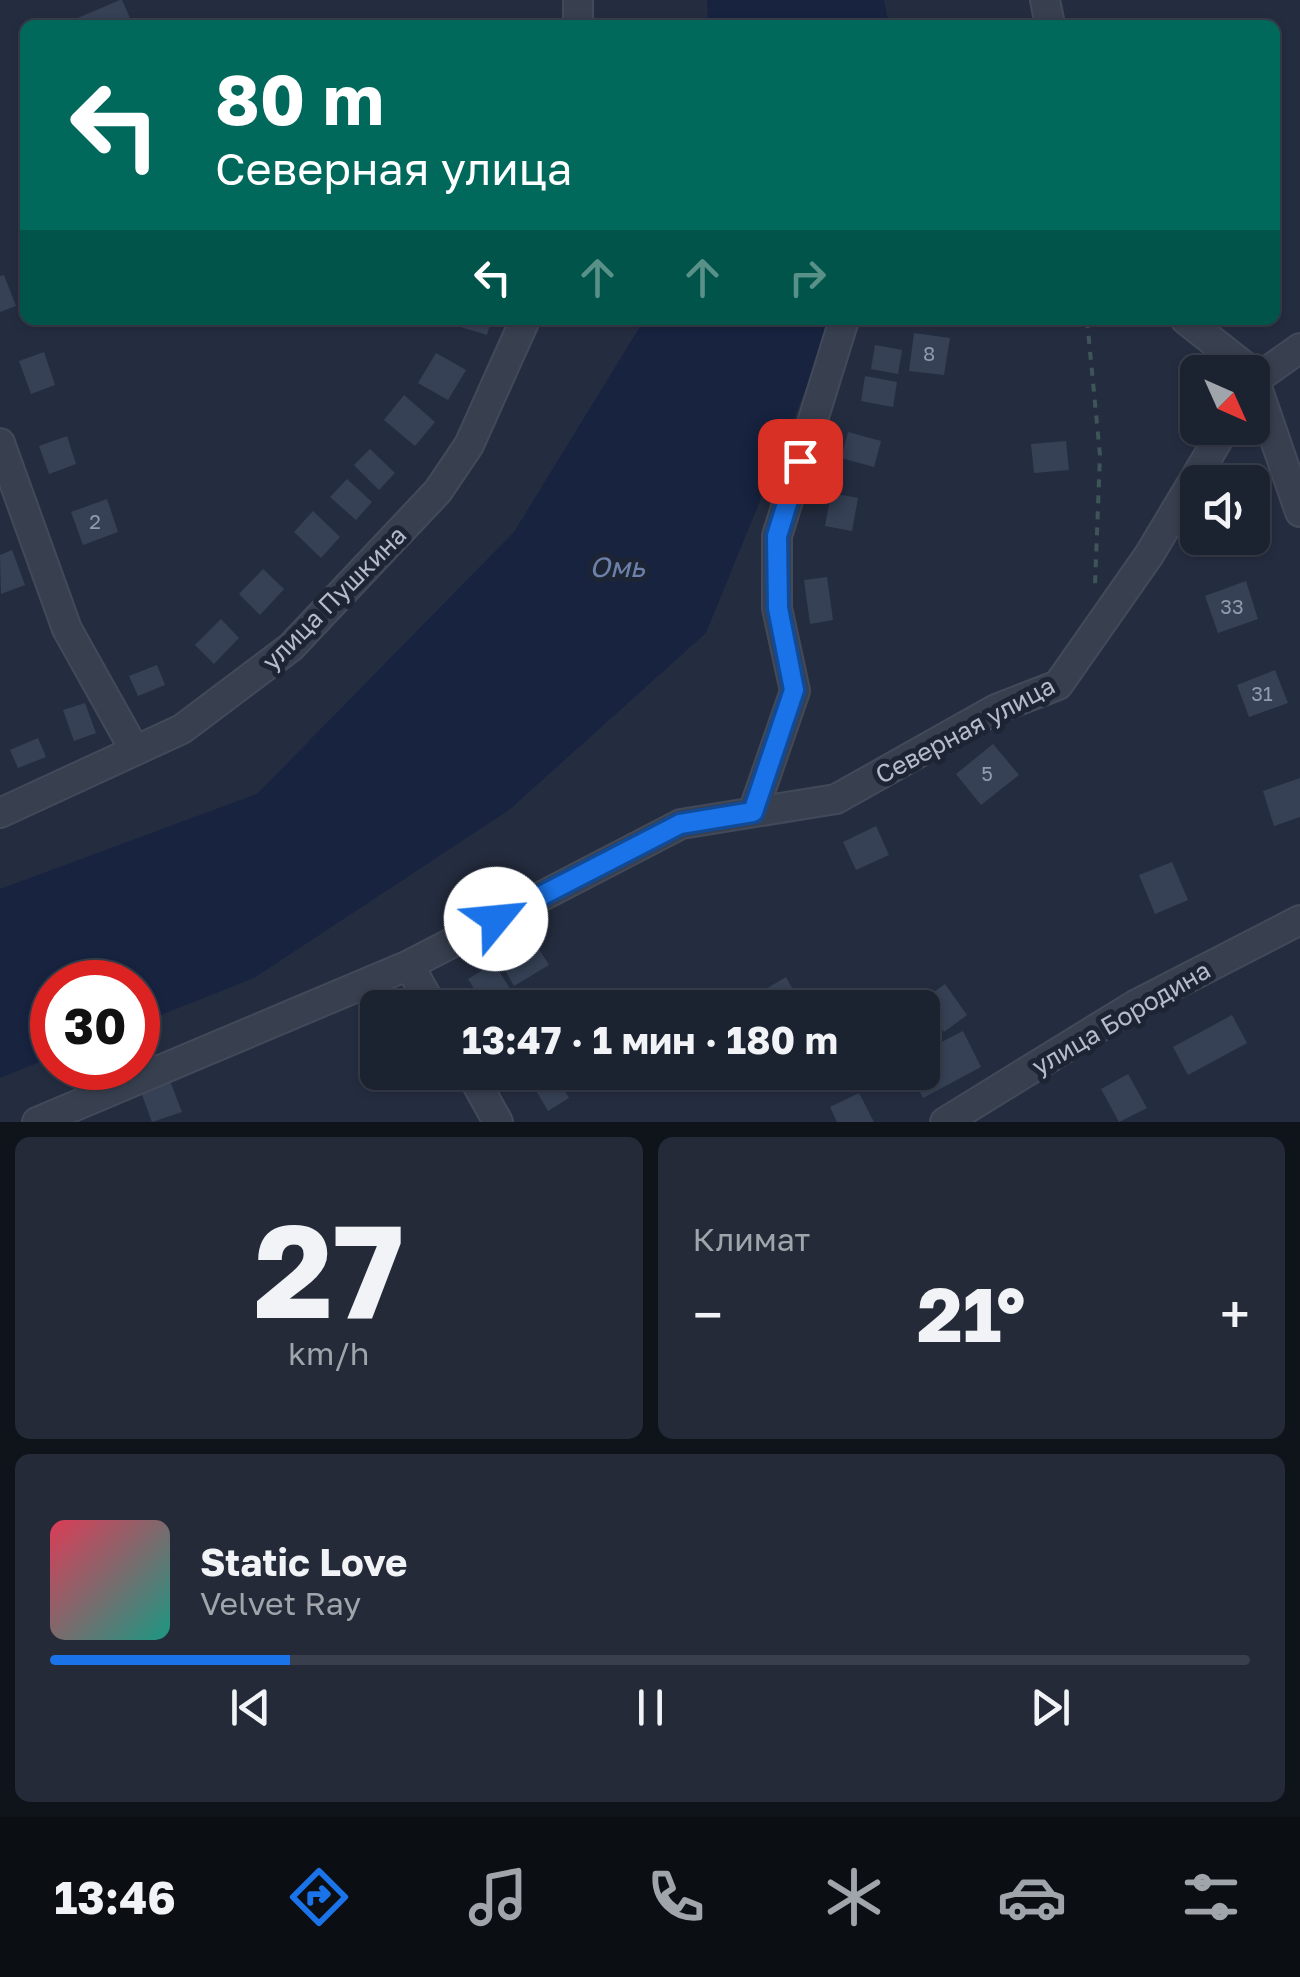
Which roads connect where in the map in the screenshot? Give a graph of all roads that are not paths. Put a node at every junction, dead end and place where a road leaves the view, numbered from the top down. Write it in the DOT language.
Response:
graph roads {
  1 [pos="523,325"];
  2 [pos="842,325"];
  3 [pos="1192,325"];
  4 [pos="1300,348"];
  5 [pos="1228,355"];
  6 [pos="1270,366"];
  7 [pos="1270,425"];
  8 [pos="0,442"];
  9 [pos="1215,445"];
  10 [pos="1300,512"];
  11 [pos="134,750"];
  12 [pos="753,812"];
  13 [pos="0,813"];
  14 [pos="1300,920"];
  15 [pos="409,966"];
  16 [pos="423,990"];
  17 [pos="480,1090"];
  18 [pos="37,1122"];
  19 [pos="498,1122"];
  20 [pos="945,1122"];
  1 -- 11 [label="street, улица Пушкина"];
  2 -- 12 [label="street"];
  3 -- 5 [label="street"];
  4 -- 6 [label="street"];
  7 -- 10 [label="street"];
  8 -- 11 [label="street"];
  9 -- 12 [label="street, Северная улица"];
  11 -- 13 [label="street, улица Пушкина"];
  12 -- 15 [label="street, Северная улица"];
  14 -- 20 [label="street, улица Бородина"];
  15 -- 16 [label="street"];
  15 -- 18 [label="street, Северная улица"];
  17 -- 19 [label="street"];
}
